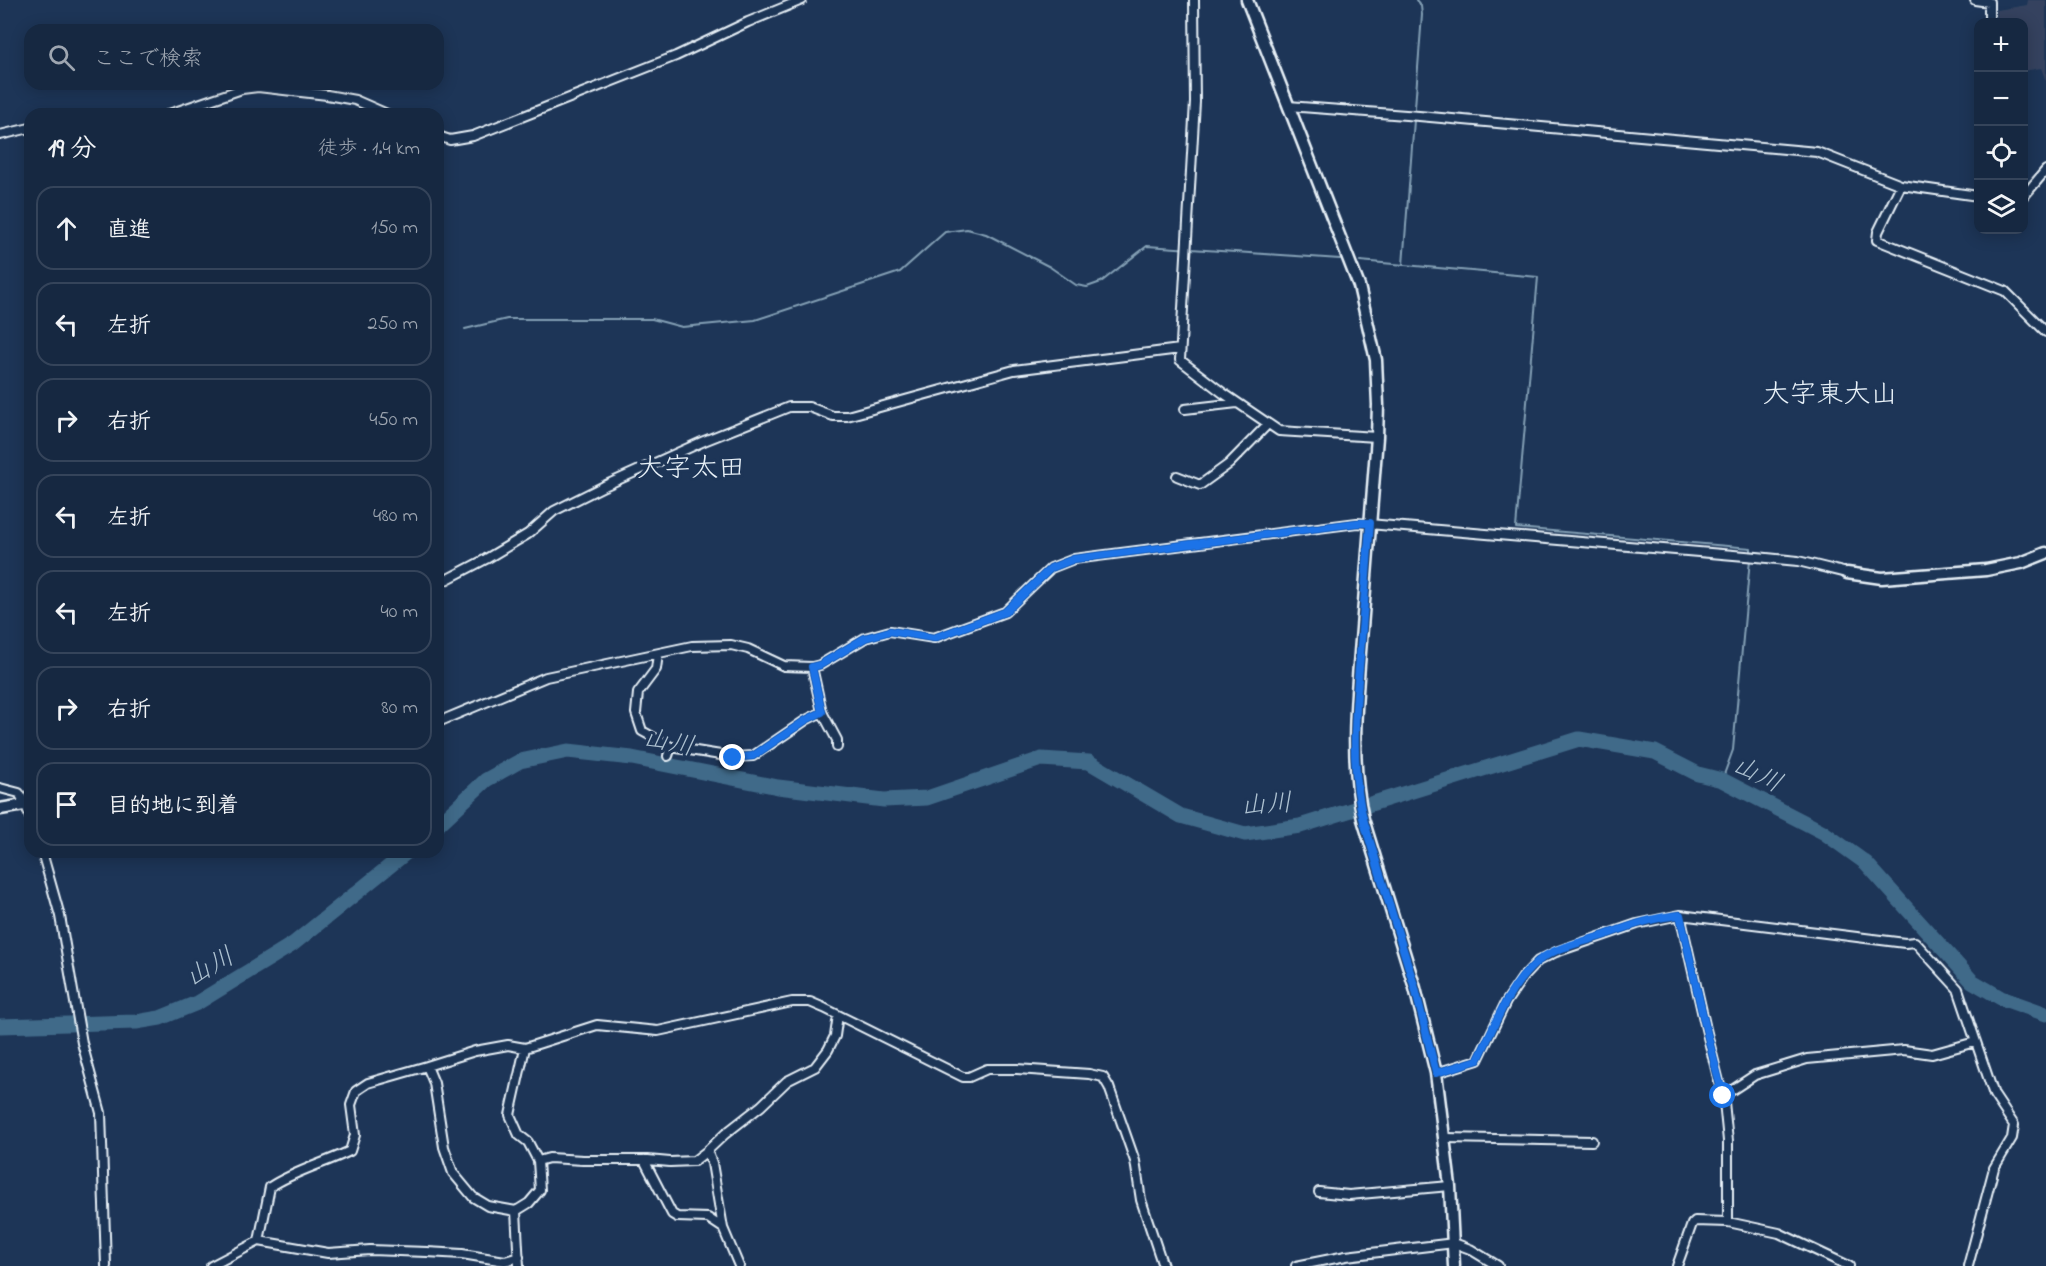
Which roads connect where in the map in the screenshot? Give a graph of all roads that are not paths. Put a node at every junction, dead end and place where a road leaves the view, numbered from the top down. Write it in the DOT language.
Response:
graph roads {
  1 [pos="802,0"];
  2 [pos="1194,0"];
  3 [pos="1247,0"];
  4 [pos="1975,0"];
  5 [pos="1989,18"];
  6 [pos="239,90"];
  7 [pos="284,90"];
  8 [pos="1288,106"];
  9 [pos="187,108"];
  10 [pos="374,108"];
  11 [pos="24,129"];
  12 [pos="0,135"];
  13 [pos="444,138"];
  14 [pos="2046,170"];
  15 [pos="1901,185"];
  16 [pos="2028,191"];
  17 [pos="1974,195"];
  18 [pos="2046,332"];
  19 [pos="1180,349"];
  20 [pos="1237,403"];
  21 [pos="1185,409"];
  22 [pos="1268,424"];
  23 [pos="1377,437"];
  24 [pos="1177,476"];
  25 [pos="1370,523"];
  26 [pos="2046,553"];
  27 [pos="1847,573"];
  28 [pos="444,581"];
  29 [pos="658,654"];
  30 [pos="812,667"];
  31 [pos="822,712"];
  32 [pos="444,720"];
  33 [pos="671,747"];
  34 [pos="837,747"];
  35 [pos="668,756"];
  36 [pos="0,788"];
  37 [pos="24,799"];
  38 [pos="24,805"];
  39 [pos="0,809"];
  40 [pos="44,858"];
  41 [pos="1680,915"];
  42 [pos="838,1015"];
  43 [pos="1975,1042"];
  44 [pos="525,1048"];
  45 [pos="427,1066"];
  46 [pos="1436,1073"];
  47 [pos="1723,1096"];
  48 [pos="1446,1138"];
  49 [pos="1592,1141"];
  50 [pos="707,1151"];
  51 [pos="644,1160"];
  52 [pos="538,1161"];
  53 [pos="1450,1186"];
  54 [pos="1319,1192"];
  55 [pos="516,1211"];
  56 [pos="1728,1222"];
  57 [pos="723,1228"];
  58 [pos="259,1241"];
  59 [pos="1454,1243"];
  60 [pos="519,1262"];
  61 [pos="106,1266"];
  62 [pos="211,1266"];
  63 [pos="739,1266"];
  64 [pos="1163,1266"];
  65 [pos="1296,1266"];
  66 [pos="1454,1266"];
  67 [pos="1498,1266"];
  68 [pos="1677,1266"];
  69 [pos="1849,1266"];
  70 [pos="1968,1266"];
  1 -- 13 [label="street"];
  2 -- 19 [label="street"];
  3 -- 8 [label="street"];
  4 -- 5 [label="street"];
  6 -- 9 [label="street"];
  7 -- 10 [label="street"];
  8 -- 15 [label="street"];
  8 -- 23 [label="street"];
  11 -- 12 [label="street"];
  14 -- 16 [label="street"];
  15 -- 17 [label="street"];
  15 -- 18 [label="street"];
  19 -- 20 [label="street"];
  19 -- 28 [label="street"];
  20 -- 21 [label="street"];
  20 -- 22 [label="street"];
  22 -- 23 [label="street"];
  22 -- 24 [label="street"];
  23 -- 25 [label="street"];
  25 -- 27 [label="street"];
  25 -- 30 [label="street"];
  25 -- 46 [label="street"];
  26 -- 27 [label="street"];
  29 -- 30 [label="street"];
  29 -- 32 [label="street"];
  29 -- 33 [label="street"];
  30 -- 31 [label="street"];
  31 -- 33 [label="street"];
  31 -- 34 [label="street"];
  33 -- 35 [label="street"];
  36 -- 37 [label="street"];
  38 -- 39 [label="street"];
  40 -- 61 [label="street"];
  41 -- 43 [label="street"];
  41 -- 46 [label="street"];
  41 -- 47 [label="street"];
  42 -- 44 [label="street"];
  42 -- 50 [label="street"];
  42 -- 64 [label="street"];
  43 -- 47 [label="street"];
  43 -- 70 [label="street"];
  44 -- 45 [label="street"];
  44 -- 52 [label="street"];
  45 -- 55 [label="street"];
  45 -- 58 [label="street"];
  46 -- 48 [label="street"];
  47 -- 56 [label="street"];
  48 -- 49 [label="street"];
  48 -- 53 [label="street"];
  50 -- 51 [label="street"];
  50 -- 57 [label="street"];
  51 -- 52 [label="street"];
  51 -- 57 [label="street"];
  52 -- 55 [label="street"];
  53 -- 54 [label="street"];
  53 -- 59 [label="street"];
  55 -- 60 [label="street"];
  56 -- 68 [label="street"];
  56 -- 69 [label="street"];
  57 -- 63 [label="street"];
  58 -- 60 [label="street"];
  58 -- 62 [label="street"];
  59 -- 65 [label="street"];
  59 -- 66 [label="street"];
  59 -- 67 [label="street"];
}
